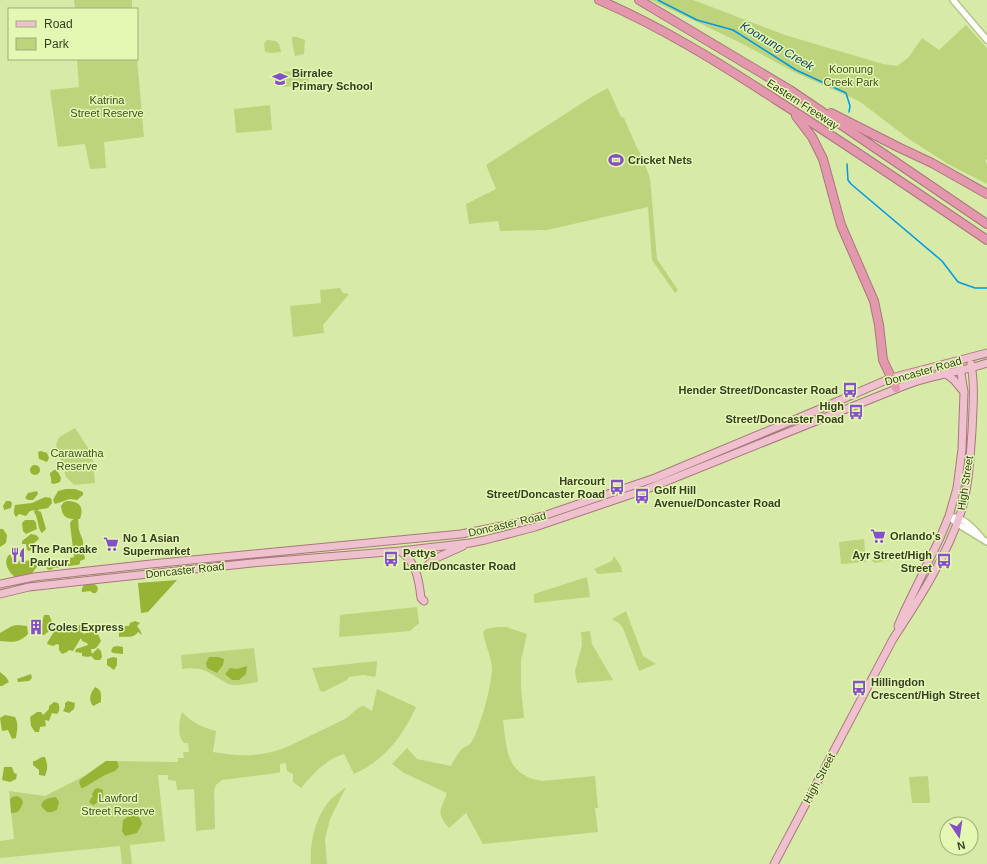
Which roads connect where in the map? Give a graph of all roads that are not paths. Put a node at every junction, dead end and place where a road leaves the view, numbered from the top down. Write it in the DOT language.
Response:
graph roads {
  1 [pos="599,0"];
  2 [pos="639,0"];
  3 [pos="951,0"];
  4 [pos="987,40"];
  5 [pos="790,90"];
  6 [pos="784,104"];
  7 [pos="987,194"];
  8 [pos="987,224"];
  9 [pos="987,240"];
  10 [pos="987,352"];
  11 [pos="969,358"];
  12 [pos="959,360"];
  13 [pos="986,364"];
  14 [pos="971,368"];
  15 [pos="961,371"];
  16 [pos="946,374"];
  17 [pos="891,378"];
  18 [pos="973,383"];
  19 [pos="896,388"];
  20 [pos="964,392"];
  21 [pos="876,397"];
  22 [pos="840,400"];
  23 [pos="949,516"];
  24 [pos="958,520"];
  25 [pos="421,538"];
  26 [pos="986,542"];
  27 [pos="470,543"];
  28 [pos="422,548"];
  29 [pos="400,551"];
  30 [pos="232,557"];
  31 [pos="232,566"];
  32 [pos="427,566"];
  33 [pos="0,584"];
  34 [pos="0,594"];
  35 [pos="424,601"];
  36 [pos="893,639"];
  37 [pos="779,854"];
  38 [pos="771,864"];
  39 [pos="774,864"];
  1 -- 6 [label="highway, Eastern Freeway"];
  2 -- 5 [label="highway, Eastern Freeway"];
  3 -- 4 [label="street"];
  5 -- 7 [label="highway"];
  5 -- 8 [label="highway, Eastern Freeway"];
  6 -- 9 [label="highway, Eastern Freeway"];
  6 -- 17 [label="highway"];
  10 -- 11 [label="main road, Doncaster Road"];
  11 -- 12 [label="main road, Doncaster Road"];
  11 -- 14 [label="main road, High Street"];
  12 -- 15 [label="main road, High Street"];
  12 -- 17 [label="main road, Doncaster Road"];
  13 -- 14 [label="main road, Doncaster Road"];
  13 -- 18 [label="main road"];
  14 -- 15 [label="main road, Doncaster Road"];
  14 -- 18 [label="main road, High Street"];
  15 -- 16 [label="main road, Doncaster Road"];
  15 -- 20 [label="main road, High Street"];
  16 -- 19 [label="main road, Doncaster Road"];
  16 -- 20 [label="main road"];
  17 -- 19 [label="highway"];
  17 -- 22 [label="main road, Doncaster Road"];
  18 -- 24 [label="main road, High Street"];
  19 -- 21 [label="main road, Doncaster Road"];
  20 -- 23 [label="main road, High Street"];
  21 -- 22 [label="main road"];
  21 -- 27 [label="main road, Doncaster Road"];
  22 -- 25 [label="main road, Doncaster Road"];
  23 -- 24 [label="street"];
  23 -- 36 [label="main road, High Street"];
  24 -- 26 [label="street"];
  24 -- 36 [label="main road, High Street"];
  25 -- 28 [label="main road"];
  25 -- 30 [label="main road, Doncaster Road"];
  27 -- 28 [label="main road, Doncaster Road"];
  27 -- 32 [label="main road"];
  28 -- 29 [label="main road, Doncaster Road"];
  29 -- 31 [label="main road, Doncaster Road"];
  29 -- 35 [label="main road"];
  30 -- 31 [label="main road"];
  30 -- 33 [label="main road, Doncaster Road"];
  31 -- 34 [label="main road, Doncaster Road"];
  36 -- 37 [label="main road, High Street"];
  37 -- 38 [label="main road, High Street"];
  37 -- 39 [label="main road, High Street"];
}
